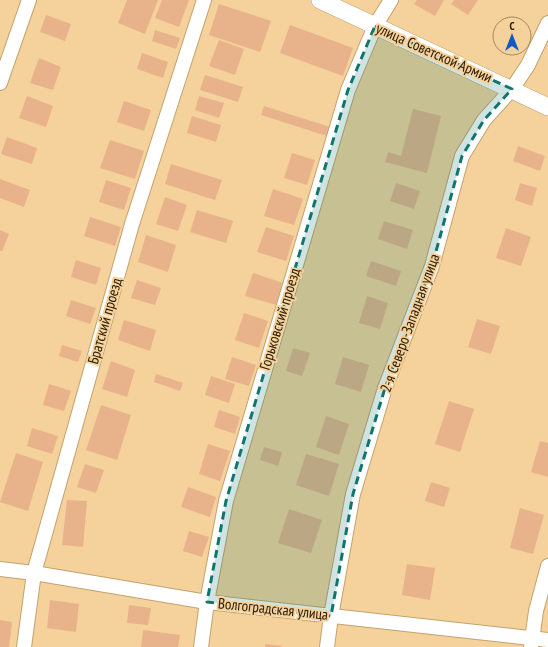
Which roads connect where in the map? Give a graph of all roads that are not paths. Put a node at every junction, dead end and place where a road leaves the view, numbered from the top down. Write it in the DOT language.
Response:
graph roads {
  1 [pos="29,0"];
  2 [pos="204,0"];
  3 [pos="320,0"];
  4 [pos="391,0"];
  5 [pos="548,23"];
  6 [pos="375,26"];
  7 [pos="0,83"];
  8 [pos="512,89"];
  9 [pos="548,107"];
  10 [pos="548,566"];
  11 [pos="0,569"];
  12 [pos="34,573"];
  13 [pos="207,602"];
  14 [pos="331,616"];
  15 [pos="548,640"];
  16 [pos="531,642"];
  17 [pos="24,647"];
  18 [pos="201,647"];
  19 [pos="327,647"];
  1 -- 7 [label="street"];
  2 -- 12 [label="street, Братский проезд"];
  3 -- 6 [label="street, улица Советской Армии"];
  4 -- 6 [label="street, Горьковский проезд"];
  5 -- 8 [label="street, 2-я Северо-Западная улица"];
  6 -- 8 [label="street, улица Советской Армии"];
  6 -- 13 [label="street, Горьковский проезд"];
  8 -- 9 [label="street, улица Советской Армии"];
  8 -- 14 [label="street, 2-я Северо-Западная улица"];
  10 -- 16 [label="street"];
  11 -- 12 [label="street, Волгоградская улица"];
  12 -- 13 [label="street, Волгоградская улица"];
  12 -- 17 [label="street, Братский проезд"];
  13 -- 14 [label="street, Волгоградская улица"];
  13 -- 18 [label="street, Горьковский проезд"];
  14 -- 16 [label="street, Волгоградская улица"];
  14 -- 19 [label="street, 2-я Северо-Западная улица"];
  15 -- 16 [label="street, Волгоградская улица"];
}
